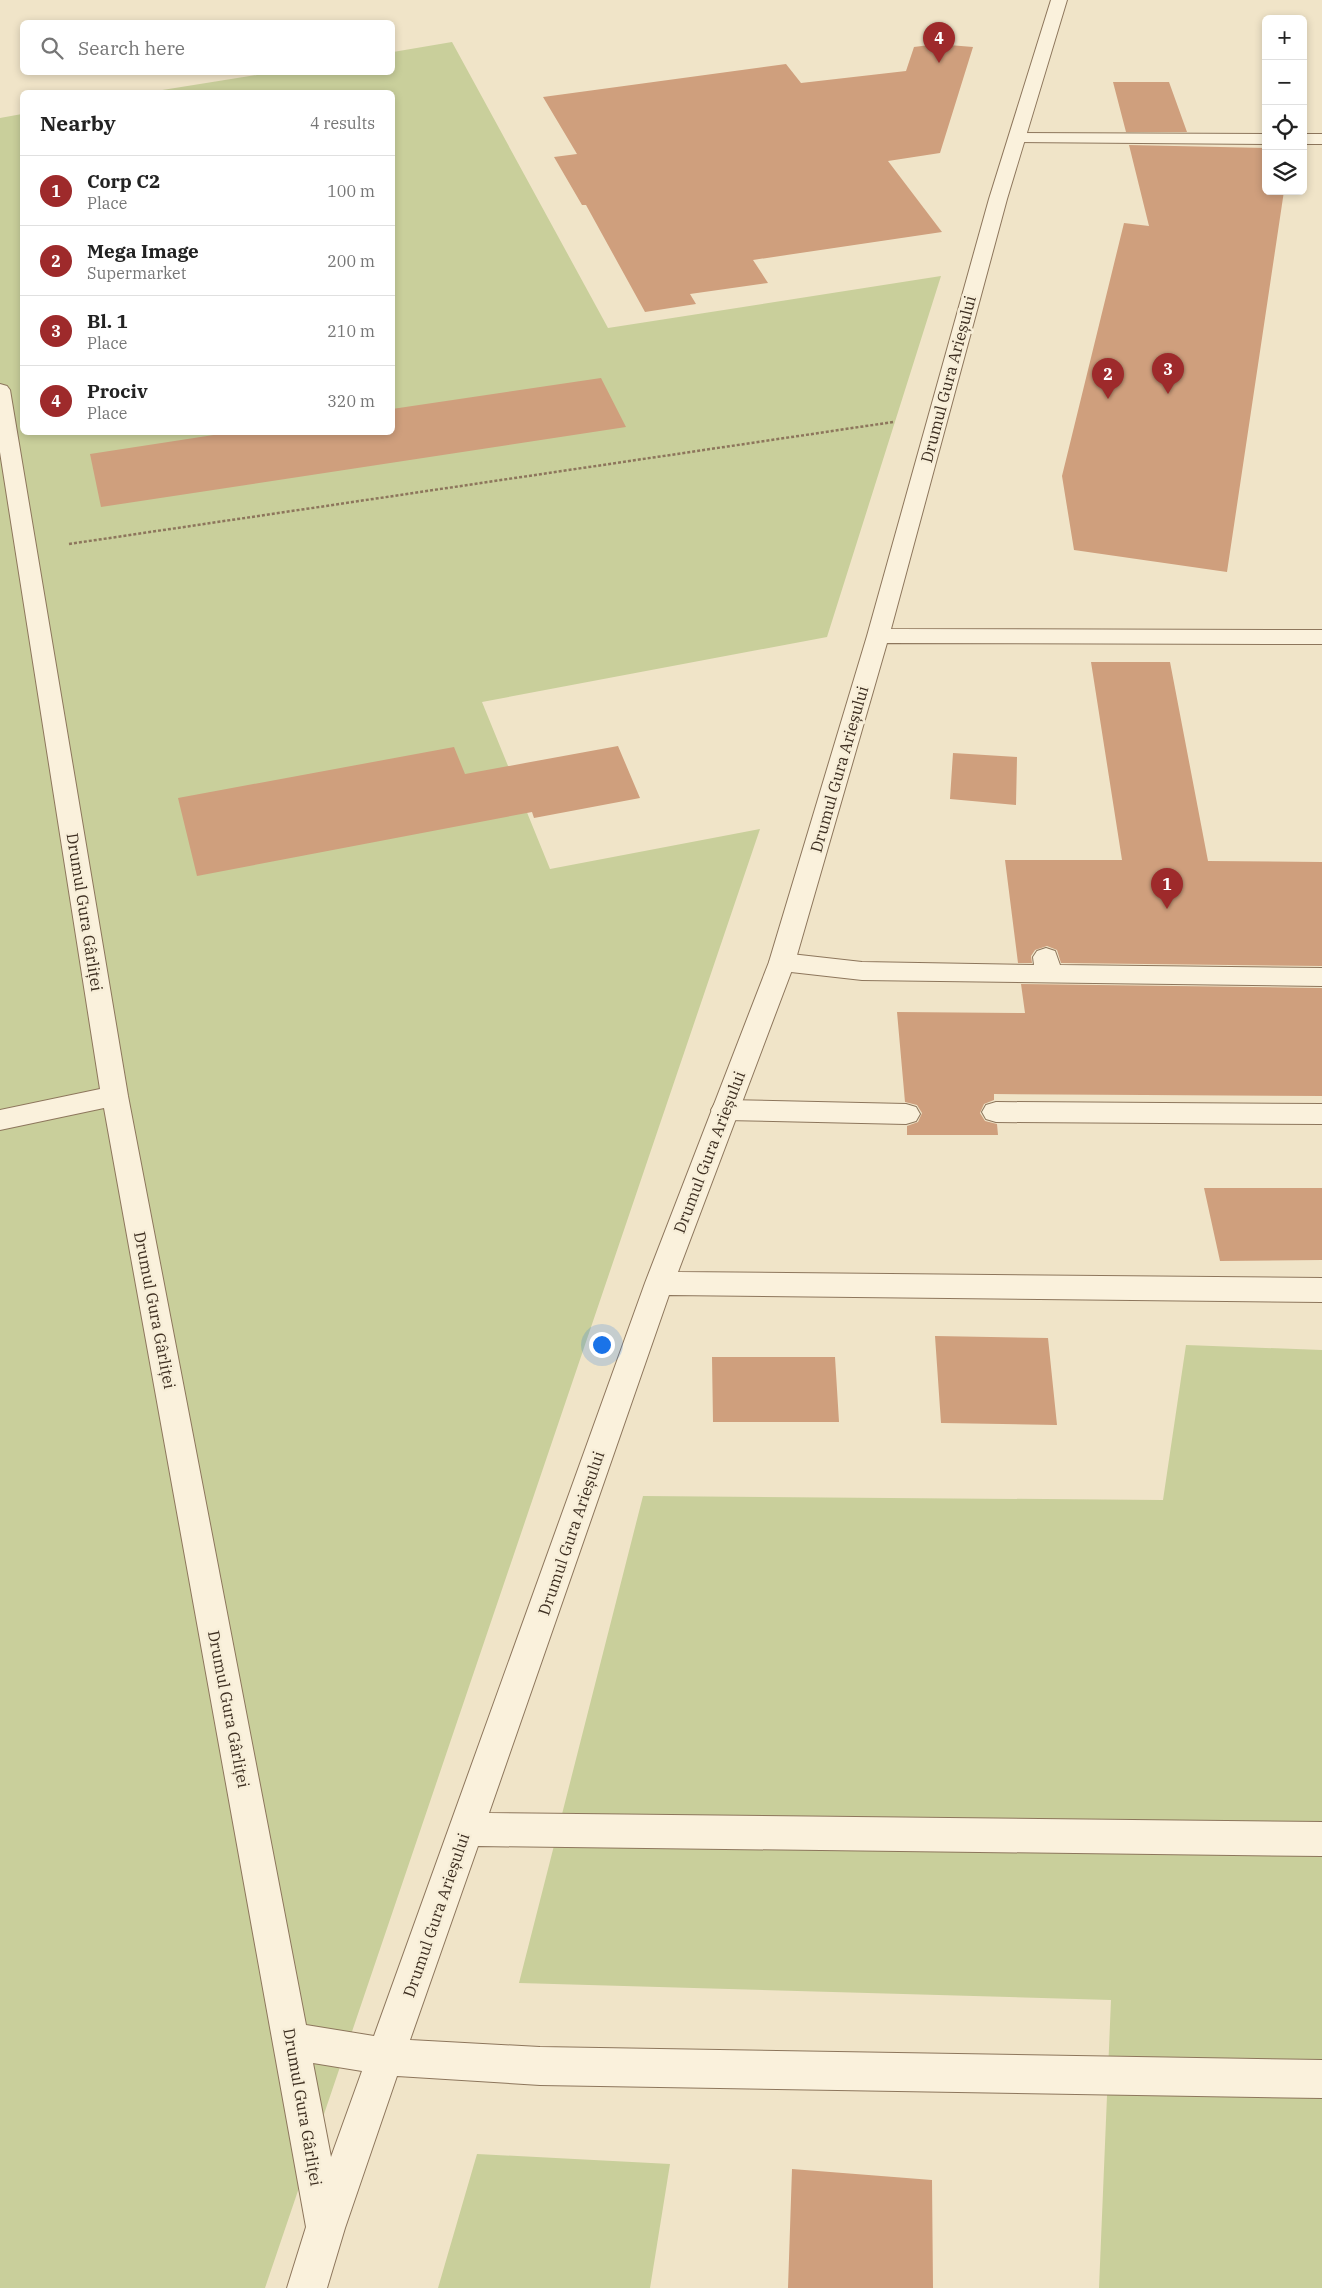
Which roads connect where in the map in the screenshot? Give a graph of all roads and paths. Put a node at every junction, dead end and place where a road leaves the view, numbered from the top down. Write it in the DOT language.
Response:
graph roads {
  1 [pos="1059,0"];
  2 [pos="1017,138"];
  3 [pos="1262,139"];
  4 [pos="1307,139"];
  5 [pos="1322,139"];
  6 [pos="0,390"];
  7 [pos="934,431"];
  8 [pos="26,550"];
  9 [pos="878,636"];
  10 [pos="1322,637"];
  11 [pos="782,962"];
  12 [pos="1322,977"];
  13 [pos="115,1096"];
  14 [pos="725,1110"];
  15 [pos="996,1112"];
  16 [pos="906,1114"];
  17 [pos="1322,1114"];
  18 [pos="0,1120"];
  19 [pos="659,1283"];
  20 [pos="1322,1290"];
  21 [pos="466,1829"];
  22 [pos="1322,1839"];
  23 [pos="291,2040"];
  24 [pos="386,2056"];
  25 [pos="1322,2080"];
  26 [pos="326,2228"];
  27 [pos="307,2288"];
  1 -- 2 [label="street, Drumul Gura Arieșului"];
  2 -- 3 [label="street"];
  2 -- 7 [label="street, Drumul Gura Arieșului"];
  4 -- 5 [label="street"];
  6 -- 8 [label="street, Drumul Gura Gârliței"];
  7 -- 8 [label="path"];
  7 -- 9 [label="street, Drumul Gura Arieșului"];
  8 -- 13 [label="street, Drumul Gura Gârliței"];
  9 -- 10 [label="street"];
  9 -- 11 [label="street, Drumul Gura Arieșului"];
  11 -- 12 [label="street"];
  11 -- 14 [label="street, Drumul Gura Arieșului"];
  13 -- 18 [label="street"];
  13 -- 23 [label="street, Drumul Gura Gârliței"];
  14 -- 16 [label="street"];
  14 -- 19 [label="street, Drumul Gura Arieșului"];
  15 -- 17 [label="street"];
  19 -- 20 [label="street"];
  19 -- 21 [label="street, Drumul Gura Arieșului"];
  21 -- 22 [label="street"];
  21 -- 24 [label="street, Drumul Gura Arieșului"];
  23 -- 24 [label="street"];
  23 -- 26 [label="street, Drumul Gura Gârliței"];
  24 -- 25 [label="street"];
  24 -- 26 [label="street, Drumul Gura Arieșului"];
  26 -- 27 [label="street, Drumul Gura Arieșului"];
}
